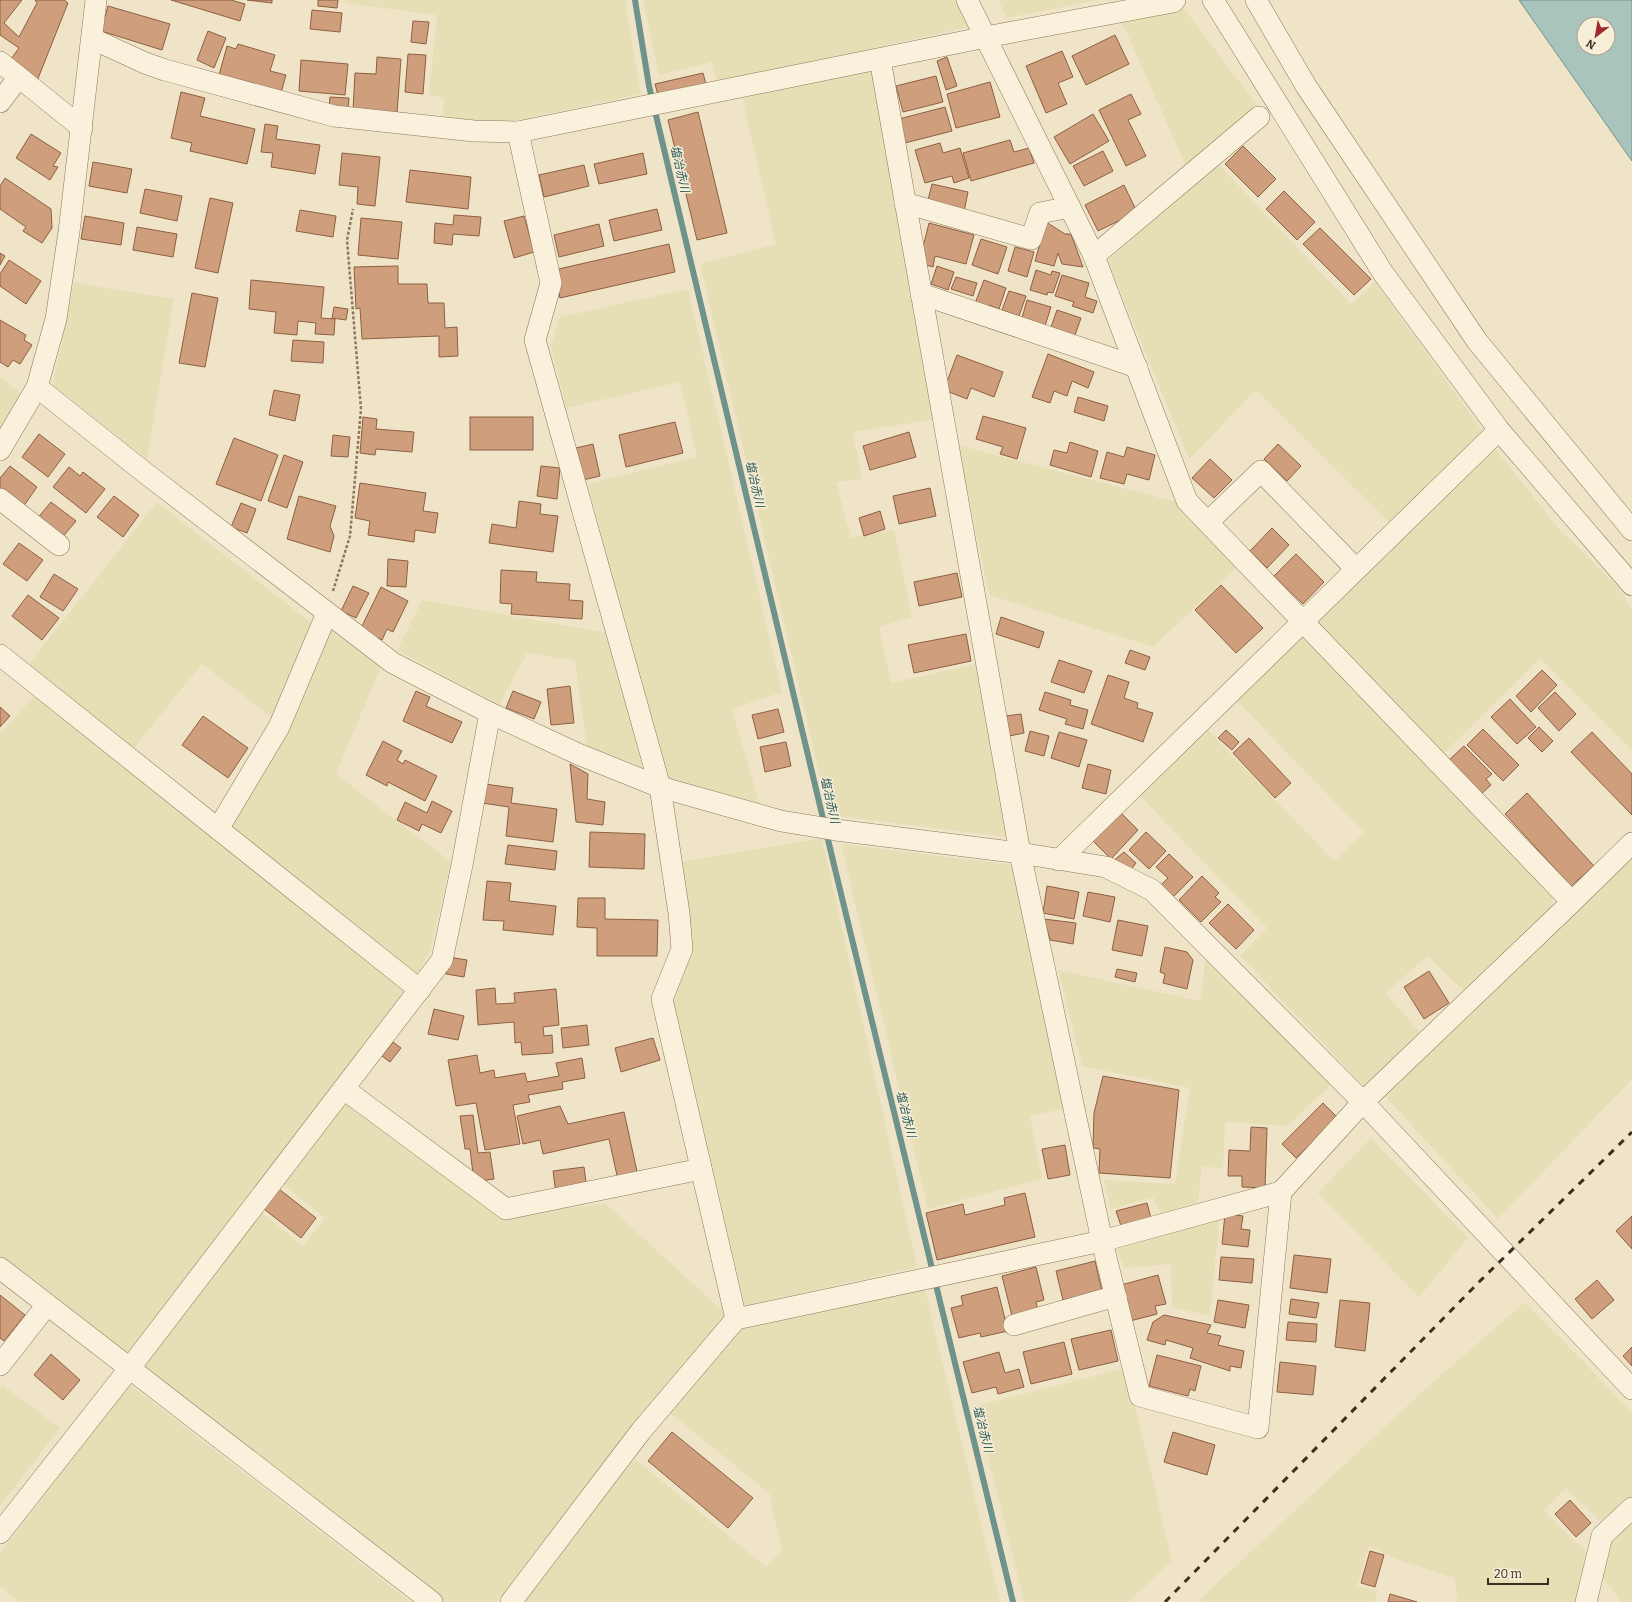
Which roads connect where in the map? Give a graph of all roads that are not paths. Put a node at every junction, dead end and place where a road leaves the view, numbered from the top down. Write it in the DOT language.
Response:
graph roads {
  1 [pos="96,0"];
  2 [pos="967,0"];
  3 [pos="1175,0"];
  4 [pos="1213,0"];
  5 [pos="1256,0"];
  6 [pos="986,37"];
  7 [pos="93,39"];
  8 [pos="880,59"];
  9 [pos="0,62"];
  10 [pos="19,77"];
  11 [pos="0,102"];
  12 [pos="1259,117"];
  13 [pos="82,128"];
  14 [pos="518,132"];
  15 [pos="905,203"];
  16 [pos="1070,207"];
  17 [pos="1094,256"];
  18 [pos="921,294"];
  19 [pos="1137,368"];
  20 [pos="37,386"];
  21 [pos="1499,430"];
  22 [pos="0,450"];
  23 [pos="0,499"];
  24 [pos="1208,522"];
  25 [pos="1632,530"];
  26 [pos="59,545"];
  27 [pos="1356,569"];
  28 [pos="1632,585"];
  29 [pos="327,613"];
  30 [pos="1303,621"];
  31 [pos="0,655"];
  32 [pos="490,713"];
  33 [pos="660,787"];
  34 [pos="218,829"];
  35 [pos="1632,843"];
  36 [pos="1020,854"];
  37 [pos="1059,860"];
  38 [pos="1572,902"];
  39 [pos="420,990"];
  40 [pos="344,1089"];
  41 [pos="1363,1102"];
  42 [pos="701,1169"];
  43 [pos="1281,1192"];
  44 [pos="1102,1241"];
  45 [pos="0,1268"];
  46 [pos="1116,1296"];
  47 [pos="47,1305"];
  48 [pos="736,1319"];
  49 [pos="1014,1325"];
  50 [pos="0,1366"];
  51 [pos="129,1369"];
  52 [pos="1632,1389"];
  53 [pos="1632,1508"];
  54 [pos="0,1533"];
  55 [pos="432,1602"];
  56 [pos="511,1602"];
  57 [pos="1586,1602"];
  1 -- 7 [label="street"];
  2 -- 6 [label="street"];
  3 -- 6 [label="street"];
  4 -- 21 [label="street"];
  5 -- 25 [label="street"];
  6 -- 8 [label="street"];
  6 -- 16 [label="street"];
  7 -- 13 [label="street"];
  7 -- 14 [label="street"];
  8 -- 14 [label="street"];
  8 -- 15 [label="street"];
  9 -- 10 [label="street"];
  10 -- 11 [label="street"];
  10 -- 13 [label="street"];
  12 -- 17 [label="street"];
  13 -- 20 [label="street"];
  14 -- 33 [label="street"];
  15 -- 16 [label="street"];
  15 -- 18 [label="street"];
  16 -- 17 [label="street"];
  17 -- 19 [label="street"];
  18 -- 19 [label="street"];
  18 -- 36 [label="street"];
  19 -- 24 [label="street"];
  20 -- 22 [label="street"];
  20 -- 29 [label="street"];
  21 -- 27 [label="street"];
  21 -- 28 [label="street"];
  23 -- 26 [label="street"];
  24 -- 27 [label="street"];
  24 -- 30 [label="street"];
  27 -- 30 [label="street"];
  29 -- 32 [label="street"];
  29 -- 34 [label="street"];
  30 -- 37 [label="street"];
  30 -- 38 [label="street"];
  31 -- 34 [label="street"];
  32 -- 33 [label="street"];
  32 -- 39 [label="street"];
  33 -- 36 [label="street"];
  33 -- 42 [label="street"];
  34 -- 39 [label="street"];
  35 -- 38 [label="street"];
  36 -- 37 [label="street"];
  36 -- 44 [label="street"];
  37 -- 41 [label="street"];
  38 -- 41 [label="street"];
  39 -- 40 [label="street"];
  40 -- 42 [label="street"];
  40 -- 51 [label="street"];
  41 -- 43 [label="street"];
  41 -- 52 [label="street"];
  42 -- 48 [label="street"];
  43 -- 44 [label="street"];
  43 -- 46 [label="street"];
  44 -- 46 [label="street"];
  44 -- 48 [label="street"];
  45 -- 47 [label="street"];
  46 -- 49 [label="street"];
  47 -- 50 [label="street"];
  47 -- 51 [label="street"];
  48 -- 56 [label="street"];
  51 -- 54 [label="street"];
  51 -- 55 [label="street"];
  53 -- 57 [label="street"];
}
